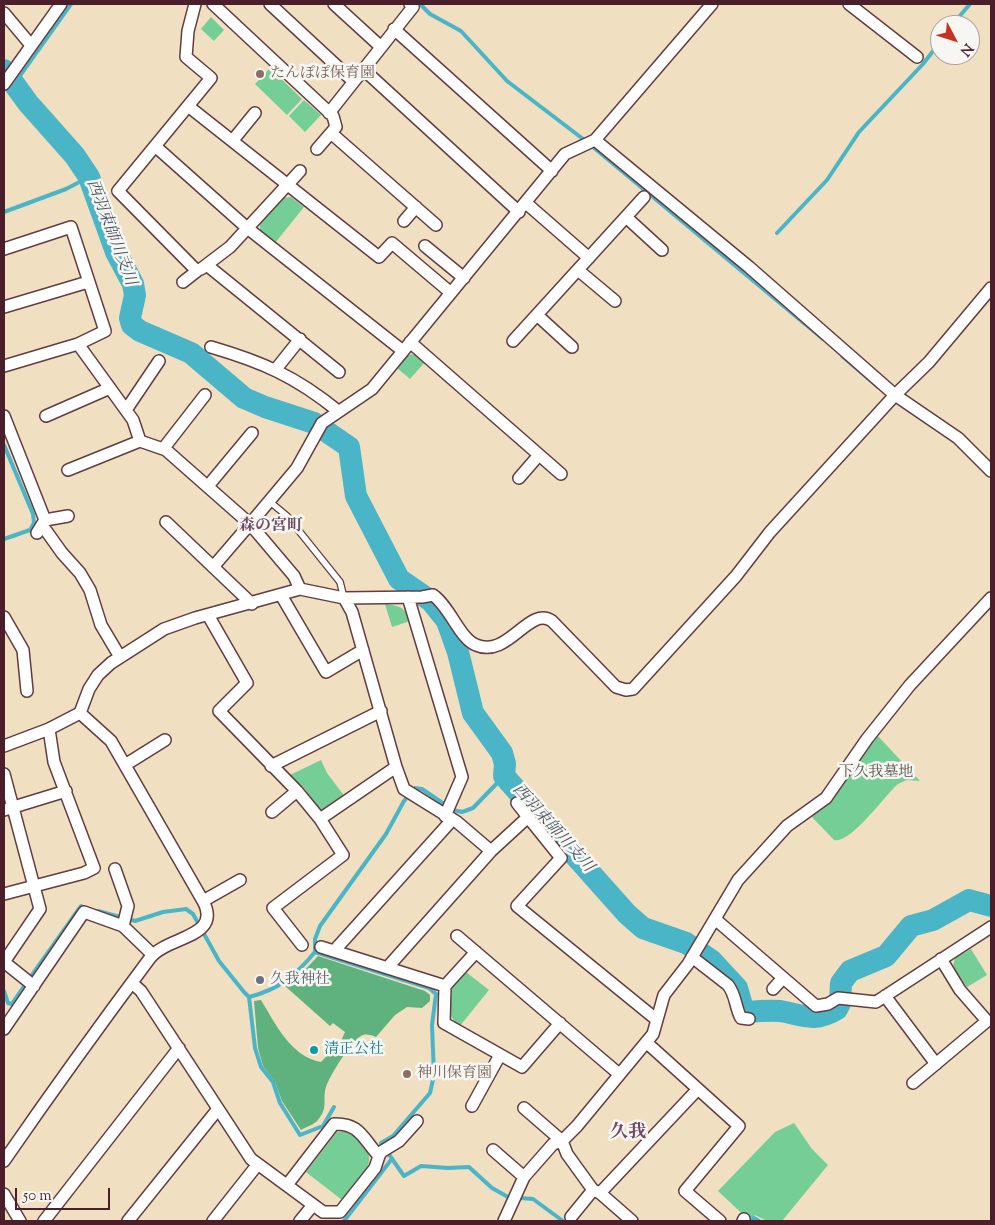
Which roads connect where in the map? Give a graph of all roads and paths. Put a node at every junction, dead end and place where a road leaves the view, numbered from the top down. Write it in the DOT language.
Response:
graph roads {
  1 [pos="61,4"];
  2 [pos="195,4"];
  3 [pos="213,4"];
  4 [pos="270,4"];
  5 [pos="334,4"];
  6 [pos="410,4"];
  7 [pos="712,4"];
  8 [pos="849,4"];
  9 [pos="4,13"];
  10 [pos="394,29"];
  11 [pos="30,44"];
  12 [pos="381,46"];
  13 [pos="917,57"];
  14 [pos="363,69"];
  15 [pos="352,81"];
  16 [pos="4,83"];
  17 [pos="188,106"];
  18 [pos="255,113"];
  19 [pos="329,113"];
  20 [pos="331,133"];
  21 [pos="233,140"];
  22 [pos="589,142"];
  23 [pos="155,146"];
  24 [pos="317,149"];
  25 [pos="300,171"];
  26 [pos="552,172"];
  27 [pos="287,185"];
  28 [pos="644,197"];
  29 [pos="416,207"];
  30 [pos="523,207"];
  31 [pos="626,218"];
  32 [pos="404,221"];
  33 [pos="436,225"];
  34 [pos="246,227"];
  35 [pos="425,246"];
  36 [pos="4,249"];
  37 [pos="662,250"];
  38 [pos="589,258"];
  39 [pos="202,269"];
  40 [pos="578,270"];
  41 [pos="464,278"];
  42 [pos="88,282"];
  43 [pos="184,282"];
  44 [pos="991,288"];
  45 [pos="451,293"];
  46 [pos="615,301"];
  47 [pos="4,307"];
  48 [pos="537,315"];
  49 [pos="300,339"];
  50 [pos="513,341"];
  51 [pos="78,344"];
  52 [pos="210,347"];
  53 [pos="406,347"];
  54 [pos="572,347"];
  55 [pos="159,361"];
  56 [pos="4,366"];
  57 [pos="276,369"];
  58 [pos="339,372"];
  59 [pos="110,388"];
  60 [pos="205,395"];
  61 [pos="893,397"];
  62 [pos="126,410"];
  63 [pos="338,411"];
  64 [pos="4,416"];
  65 [pos="46,416"];
  66 [pos="252,433"];
  67 [pos="140,441"];
  68 [pos="163,449"];
  69 [pos="539,455"];
  70 [pos="68,470"];
  71 [pos="991,471"];
  72 [pos="561,474"];
  73 [pos="519,478"];
  74 [pos="208,486"];
  75 [pos="269,502"];
  76 [pos="68,516"];
  77 [pos="166,522"];
  78 [pos="250,524"];
  79 [pos="41,526"];
  80 [pos="213,567"];
  81 [pos="300,589"];
  82 [pos="281,595"];
  83 [pos="408,597"];
  84 [pos="344,598"];
  85 [pos="991,598"];
  86 [pos="252,604"];
  87 [pos="208,615"];
  88 [pos="4,617"];
  89 [pos="363,650"];
  90 [pos="120,657"];
  91 [pos="28,691"];
  92 [pos="381,711"];
  93 [pos="80,713"];
  94 [pos="50,729"];
  95 [pos="164,740"];
  96 [pos="4,746"];
  97 [pos="125,765"];
  98 [pos="271,766"];
  99 [pos="396,767"];
  100 [pos="4,774"];
  101 [pos="66,790"];
  102 [pos="297,791"];
  103 [pos="517,802"];
  104 [pos="9,808"];
  105 [pos="272,812"];
  106 [pos="449,812"];
  107 [pos="528,817"];
  108 [pos="320,819"];
  109 [pos="491,851"];
  110 [pos="116,869"];
  111 [pos="240,880"];
  112 [pos="34,885"];
  113 [pos="4,894"];
  114 [pos="203,901"];
  115 [pos="715,919"];
  116 [pos="124,921"];
  117 [pos="991,927"];
  118 [pos="457,936"];
  119 [pos="302,945"];
  120 [pos="321,947"];
  121 [pos="334,951"];
  122 [pos="476,952"];
  123 [pos="695,952"];
  124 [pos="153,955"];
  125 [pos="941,959"];
  126 [pos="387,968"];
  127 [pos="782,978"];
  128 [pos="132,983"];
  129 [pos="34,986"];
  130 [pos="445,986"];
  131 [pos="773,989"];
  132 [pos="885,996"];
  133 [pos="9,1015"];
  134 [pos="749,1019"];
  135 [pos="657,1020"];
  136 [pos="560,1023"];
  137 [pos="4,1029"];
  138 [pos="647,1043"];
  139 [pos="179,1048"];
  140 [pos="500,1055"];
  141 [pos="936,1064"];
  142 [pos="619,1074"];
  143 [pos="913,1083"];
  144 [pos="698,1089"];
  145 [pos="472,1106"];
  146 [pos="524,1108"];
  147 [pos="218,1109"];
  148 [pos="417,1121"];
  149 [pos="562,1141"];
  150 [pos="493,1150"];
  151 [pos="383,1151"];
  152 [pos="4,1161"];
  153 [pos="258,1164"];
  154 [pos="524,1177"];
  155 [pos="287,1185"];
  156 [pos="597,1192"];
  157 [pos="4,1194"];
  158 [pos="313,1205"];
  159 [pos="571,1217"];
  160 [pos="20,1221"];
  161 [pos="44,1221"];
  162 [pos="128,1221"];
  163 [pos="213,1221"];
  164 [pos="300,1221"];
  165 [pos="504,1221"];
  166 [pos="632,1221"];
  167 [pos="720,1221"];
  1 -- 11 [label="street"];
  2 -- 17 [label="street"];
  3 -- 19 [label="street"];
  4 -- 15 [label="street"];
  5 -- 12 [label="street"];
  6 -- 10 [label="street"];
  7 -- 22 [label="street"];
  8 -- 13 [label="street"];
  9 -- 11 [label="street"];
  10 -- 12 [label="street"];
  10 -- 26 [label="street"];
  11 -- 16 [label="street"];
  12 -- 14 [label="street"];
  14 -- 15 [label="street"];
  14 -- 30 [label="street"];
  15 -- 19 [label="street"];
  17 -- 21 [label="street"];
  17 -- 23 [label="street"];
  18 -- 21 [label="street"];
  19 -- 20 [label="street"];
  20 -- 24 [label="street"];
  20 -- 29 [label="street"];
  21 -- 27 [label="street"];
  22 -- 26 [label="street"];
  22 -- 61 [label="street"];
  23 -- 34 [label="street"];
  23 -- 39 [label="street"];
  25 -- 27 [label="street"];
  26 -- 30 [label="street"];
  27 -- 34 [label="street"];
  27 -- 45 [label="street"];
  28 -- 31 [label="street"];
  29 -- 32 [label="street"];
  29 -- 33 [label="street"];
  30 -- 38 [label="street"];
  30 -- 41 [label="street"];
  31 -- 37 [label="street"];
  31 -- 38 [label="street"];
  34 -- 39 [label="street"];
  34 -- 53 [label="street"];
  35 -- 41 [label="street"];
  36 -- 42 [label="street"];
  38 -- 40 [label="street"];
  39 -- 43 [label="street"];
  39 -- 49 [label="street"];
  40 -- 46 [label="street"];
  40 -- 48 [label="street"];
  41 -- 45 [label="street"];
  42 -- 47 [label="street"];
  42 -- 51 [label="street"];
  44 -- 61 [label="street"];
  45 -- 53 [label="street"];
  48 -- 50 [label="street"];
  48 -- 54 [label="street"];
  49 -- 57 [label="street"];
  49 -- 58 [label="street"];
  51 -- 56 [label="street"];
  51 -- 59 [label="street"];
  52 -- 57 [label="street"];
  53 -- 63 [label="street"];
  53 -- 69 [label="street"];
  55 -- 62 [label="street"];
  57 -- 63 [label="street"];
  59 -- 62 [label="street"];
  59 -- 65 [label="street"];
  60 -- 68 [label="street"];
  61 -- 71 [label="street"];
  61 -- 83 [label="street"];
  62 -- 67 [label="street"];
  63 -- 75 [label="street"];
  64 -- 79 [label="street"];
  66 -- 74 [label="street"];
  67 -- 68 [label="street"];
  67 -- 70 [label="street"];
  68 -- 74 [label="street"];
  69 -- 72 [label="street"];
  69 -- 73 [label="street"];
  74 -- 78 [label="street"];
  75 -- 78 [label="street"];
  75 -- 84 [label="lane"];
  76 -- 79 [label="street"];
  77 -- 80 [label="street"];
  78 -- 80 [label="street"];
  78 -- 81 [label="street"];
  79 -- 90 [label="street"];
  80 -- 86 [label="street"];
  81 -- 82 [label="street"];
  81 -- 84 [label="street"];
  82 -- 86 [label="street"];
  82 -- 89 [label="street"];
  83 -- 84 [label="street"];
  83 -- 106 [label="street"];
  84 -- 89 [label="street"];
  85 -- 115 [label="street"];
  86 -- 87 [label="street"];
  87 -- 90 [label="street"];
  87 -- 98 [label="street"];
  88 -- 91 [label="street"];
  89 -- 92 [label="street"];
  90 -- 93 [label="street"];
  92 -- 98 [label="street"];
  92 -- 99 [label="street"];
  93 -- 94 [label="street"];
  93 -- 97 [label="street"];
  94 -- 96 [label="street"];
  94 -- 101 [label="street"];
  95 -- 97 [label="street"];
  97 -- 114 [label="street"];
  98 -- 102 [label="street"];
  99 -- 106 [label="street"];
  99 -- 108 [label="street"];
  100 -- 104 [label="street"];
  101 -- 104 [label="street"];
  101 -- 112 [label="street"];
  102 -- 105 [label="street"];
  102 -- 108 [label="street"];
  103 -- 107 [label="street"];
  104 -- 112 [label="street"];
  106 -- 109 [label="street"];
  106 -- 121 [label="street"];
  107 -- 109 [label="street"];
  107 -- 135 [label="street"];
  108 -- 119 [label="street"];
  109 -- 126 [label="street"];
  110 -- 116 [label="street"];
  111 -- 114 [label="street"];
  112 -- 113 [label="street"];
  112 -- 129 [label="street"];
  114 -- 124 [label="street"];
  115 -- 123 [label="street"];
  115 -- 127 [label="street"];
  116 -- 124 [label="street"];
  116 -- 129 [label="street"];
  117 -- 125 [label="street"];
  118 -- 122 [label="street"];
  120 -- 121 [label="street"];
  121 -- 126 [label="street"];
  122 -- 130 [label="street"];
  122 -- 136 [label="street"];
  123 -- 134 [label="street"];
  123 -- 135 [label="street"];
  124 -- 128 [label="street"];
  125 -- 132 [label="street"];
  125 -- 141 [label="street"];
  126 -- 130 [label="street"];
  127 -- 131 [label="street"];
  127 -- 132 [label="street"];
  128 -- 139 [label="street"];
  128 -- 152 [label="street"];
  129 -- 133 [label="street"];
  130 -- 140 [label="street"];
  132 -- 141 [label="street"];
  133 -- 137 [label="street"];
  135 -- 138 [label="street"];
  136 -- 140 [label="street"];
  136 -- 142 [label="street"];
  138 -- 142 [label="street"];
  138 -- 144 [label="street"];
  139 -- 147 [label="street"];
  139 -- 161 [label="street"];
  140 -- 145 [label="street"];
  141 -- 143 [label="street"];
  142 -- 149 [label="street"];
  144 -- 156 [label="street"];
  144 -- 167 [label="street"];
  146 -- 149 [label="street"];
  147 -- 153 [label="street"];
  147 -- 162 [label="street"];
  148 -- 151 [label="street"];
  149 -- 154 [label="street"];
  149 -- 156 [label="street"];
  150 -- 154 [label="street"];
  151 -- 155 [label="street"];
  151 -- 158 [label="street"];
  153 -- 155 [label="street"];
  153 -- 163 [label="street"];
  154 -- 165 [label="street"];
  155 -- 158 [label="street"];
  156 -- 159 [label="street"];
  156 -- 166 [label="street"];
  157 -- 160 [label="street"];
  158 -- 164 [label="street"];
}
